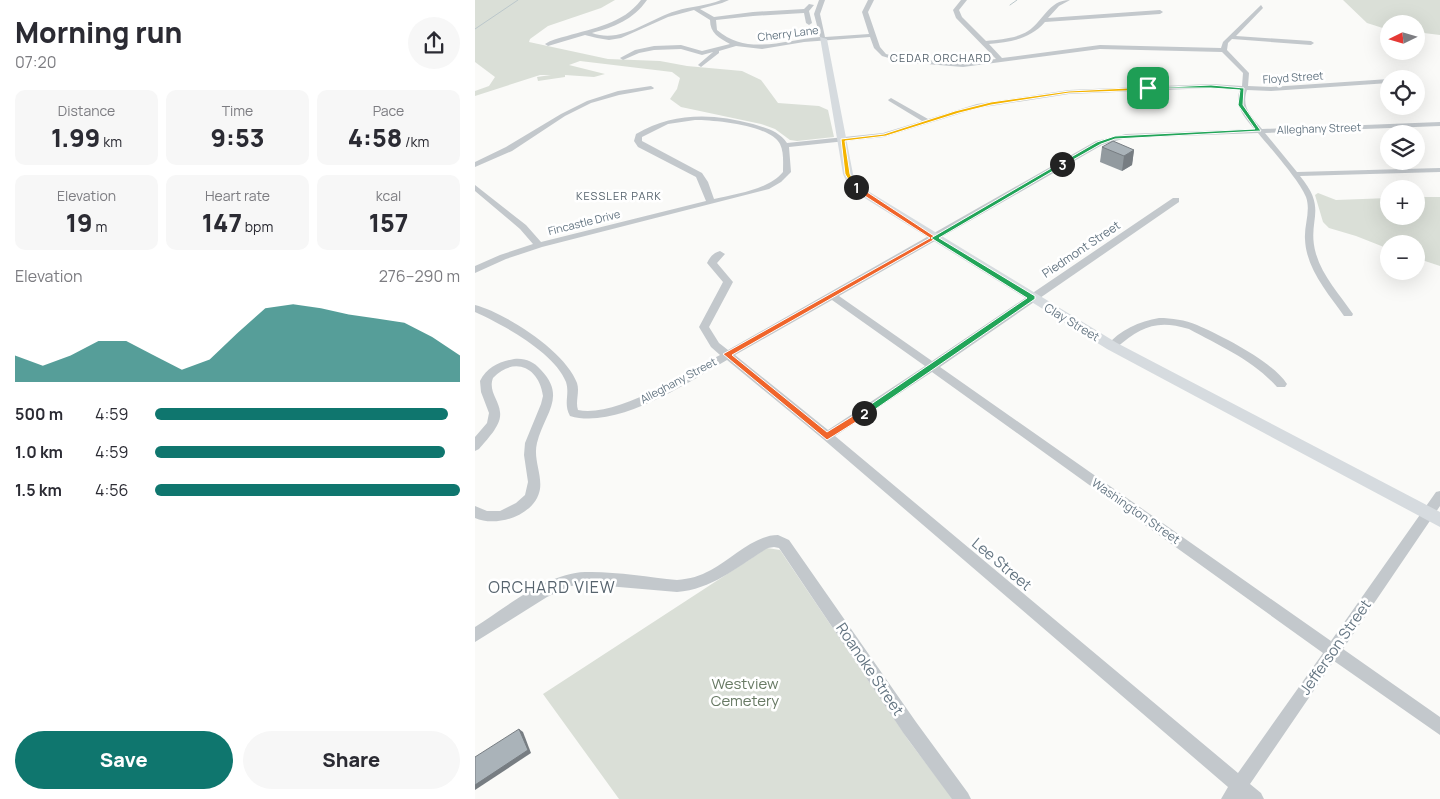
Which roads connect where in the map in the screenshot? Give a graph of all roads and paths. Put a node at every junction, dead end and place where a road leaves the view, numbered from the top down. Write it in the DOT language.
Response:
graph roads {
  1 [pos="644,0"];
  2 [pos="726,0"];
  3 [pos="814,0"];
  4 [pos="822,0"];
  5 [pos="871,0"];
  6 [pos="964,0"];
  7 [pos="1067,0"];
  8 [pos="1261,7"];
  9 [pos="695,8"];
  10 [pos="806,11"];
  11 [pos="1159,12"];
  12 [pos="713,19"];
  13 [pos="1042,20"];
  14 [pos="809,23"];
  15 [pos="584,32"];
  16 [pos="873,35"];
  17 [pos="1231,37"];
  18 [pos="823,39"];
  19 [pos="1311,43"];
  20 [pos="548,44"];
  21 [pos="985,44"];
  22 [pos="734,45"];
  23 [pos="645,50"];
  24 [pos="1224,50"];
  25 [pos="623,58"];
  26 [pos="708,59"];
  27 [pos="1001,60"];
  28 [pos="701,65"];
  29 [pos="1380,82"];
  30 [pos="651,88"];
  31 [pos="1243,89"];
  32 [pos="891,100"];
  33 [pos="927,122"];
  34 [pos="1440,124"];
  35 [pos="1259,130"];
  36 [pos="843,140"];
  37 [pos="785,145"];
  38 [pos="475,165"];
  39 [pos="1440,170"];
  40 [pos="1294,174"];
  41 [pos="475,187"];
  42 [pos="1176,200"];
  43 [pos="711,202"];
  44 [pos="934,238"];
  45 [pos="539,245"];
  46 [pos="720,254"];
  47 [pos="475,270"];
  48 [pos="833,296"];
  49 [pos="1032,298"];
  50 [pos="475,308"];
  51 [pos="1348,314"];
  52 [pos="1112,346"];
  53 [pos="727,354"];
  54 [pos="932,366"];
  55 [pos="1281,384"];
  56 [pos="827,436"];
  57 [pos="475,446"];
  58 [pos="1440,496"];
  59 [pos="475,512"];
  60 [pos="1434,517"];
  61 [pos="475,636"];
  62 [pos="1333,650"];
  63 [pos="1440,726"];
  64 [pos="1239,785"];
  65 [pos="962,799"];
  66 [pos="1230,799"];
  67 [pos="1255,799"];
  1 -- 15 [label="street"];
  2 -- 9 [label="street"];
  3 -- 10 [label="street"];
  4 -- 18 [label="street, Clay Street"];
  5 -- 16 [label="street"];
  6 -- 21 [label="street"];
  7 -- 13 [label="street"];
  8 -- 17 [label="street"];
  9 -- 12 [label="street"];
  9 -- 15 [label="street"];
  10 -- 12 [label="street"];
  10 -- 14 [label="street"];
  11 -- 13 [label="street"];
  12 -- 22 [label="street"];
  13 -- 21 [label="street"];
  15 -- 20 [label="street"];
  16 -- 18 [label="street, Cherry Lane"];
  16 -- 27 [label="street"];
  17 -- 19 [label="street"];
  17 -- 24 [label="street"];
  18 -- 22 [label="street, Cherry Lane"];
  18 -- 36 [label="street, Clay Street"];
  21 -- 27 [label="street"];
  22 -- 23 [label="street"];
  22 -- 26 [label="street"];
  23 -- 25 [label="street"];
  23 -- 26 [label="street"];
  24 -- 27 [label="street"];
  24 -- 31 [label="street"];
  26 -- 28 [label="street"];
  29 -- 31 [label="street, Floyd Street"];
  30 -- 38 [label="street"];
  31 -- 33 [label="street, Floyd Street"];
  31 -- 35 [label="street"];
  32 -- 33 [label="street"];
  33 -- 36 [label="street, Floyd Street"];
  34 -- 35 [label="street, Alleghany Street"];
  35 -- 40 [label="street"];
  35 -- 44 [label="street, Alleghany Street"];
  36 -- 37 [label="street, Floyd Street"];
  36 -- 44 [label="street, Clay Street"];
  37 -- 43 [label="street, Fincastle Drive"];
  37 -- 43 [label="street"];
  39 -- 40 [label="street"];
  40 -- 51 [label="street"];
  41 -- 45 [label="street"];
  42 -- 49 [label="street, Piedmont Street"];
  43 -- 45 [label="street, Fincastle Drive"];
  44 -- 48 [label="street, Alleghany Street"];
  44 -- 49 [label="street, Clay Street"];
  45 -- 47 [label="street, Fincastle Drive"];
  46 -- 53 [label="street, Lee Street"];
  48 -- 53 [label="street, Alleghany Street"];
  48 -- 54 [label="street, Washington Street"];
  49 -- 52 [label="street, Clay Street"];
  49 -- 54 [label="street, Piedmont Street"];
  50 -- 53 [label="street, Alleghany Street"];
  52 -- 55 [label="street"];
  52 -- 60 [label="street, Clay Street"];
  53 -- 56 [label="street, Lee Street"];
  54 -- 56 [label="street, Piedmont Street"];
  54 -- 62 [label="street, Washington Street"];
  56 -- 64 [label="street, Lee Street"];
  57 -- 59 [label="street"];
  58 -- 60 [label="street, Jefferson Street"];
  60 -- 62 [label="street, Jefferson Street"];
  61 -- 65 [label="street, Roanoke Street"];
  62 -- 63 [label="street, Washington Street"];
  62 -- 64 [label="street, Jefferson Street"];
  64 -- 66 [label="street, Jefferson Street"];
  64 -- 67 [label="street, Lee Street"];
}
